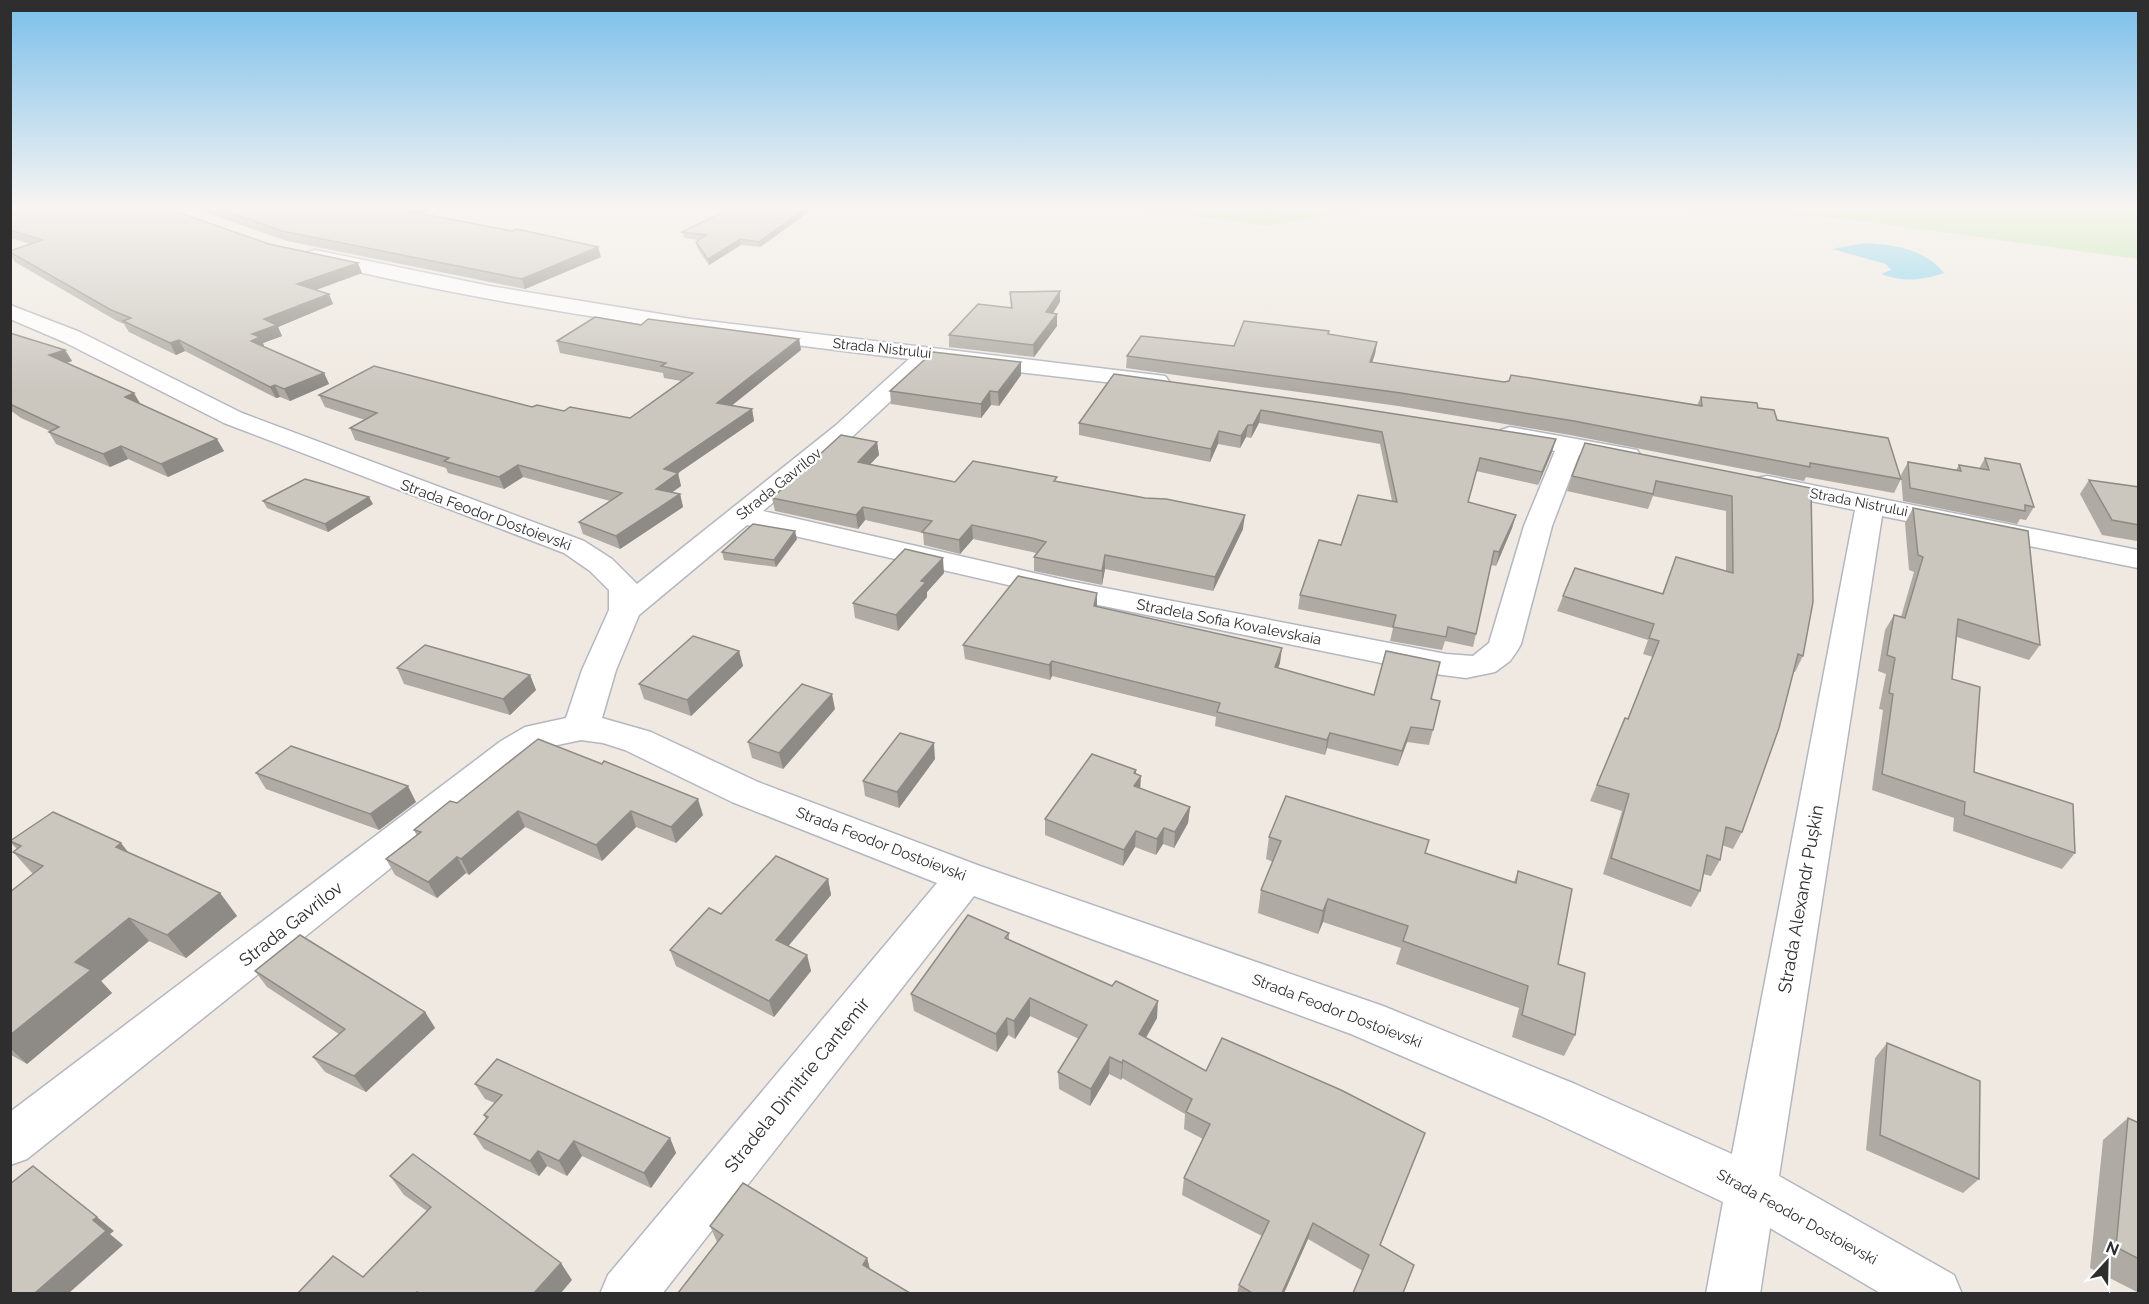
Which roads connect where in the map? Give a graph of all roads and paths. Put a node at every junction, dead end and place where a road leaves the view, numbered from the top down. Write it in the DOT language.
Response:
graph roads {
  1 [pos="373,268"];
  2 [pos="10,311"];
  3 [pos="929,353"];
  4 [pos="1180,384"];
  5 [pos="1490,432"];
  6 [pos="1570,445"];
  7 [pos="1651,461"];
  8 [pos="1743,479"];
  9 [pos="1870,504"];
  10 [pos="741,515"];
  11 [pos="2139,559"];
  12 [pos="626,610"];
  13 [pos="581,728"];
  14 [pos="966,877"];
  15 [pos="10,1142"];
  16 [pos="1750,1188"];
  17 [pos="627,1293"];
  18 [pos="1733,1293"];
  19 [pos="1935,1293"];
  1 -- 3 [label="street, Strada Nistrului"];
  2 -- 12 [label="street, Strada Feodor Dostoievski"];
  3 -- 4 [label="street, Strada Nistrului"];
  3 -- 10 [label="street, Strada Gavrilov"];
  5 -- 6 [label="street"];
  6 -- 7 [label="street"];
  6 -- 10 [label="street, Stradela Sofia Kovalevskaia"];
  8 -- 9 [label="street, Strada Nistrului"];
  9 -- 11 [label="street, Strada Nistrului"];
  9 -- 16 [label="street, Strada Alexandr Pușkin"];
  10 -- 12 [label="street, Strada Gavrilov"];
  12 -- 13 [label="street"];
  13 -- 14 [label="street, Strada Feodor Dostoievski"];
  13 -- 15 [label="street, Strada Gavrilov"];
  14 -- 16 [label="street, Strada Feodor Dostoievski"];
  14 -- 17 [label="street, Stradela Dimitrie Cantemir"];
  16 -- 18 [label="street, Strada Alexandr Pușkin"];
  16 -- 19 [label="street, Strada Feodor Dostoievski"];
}
